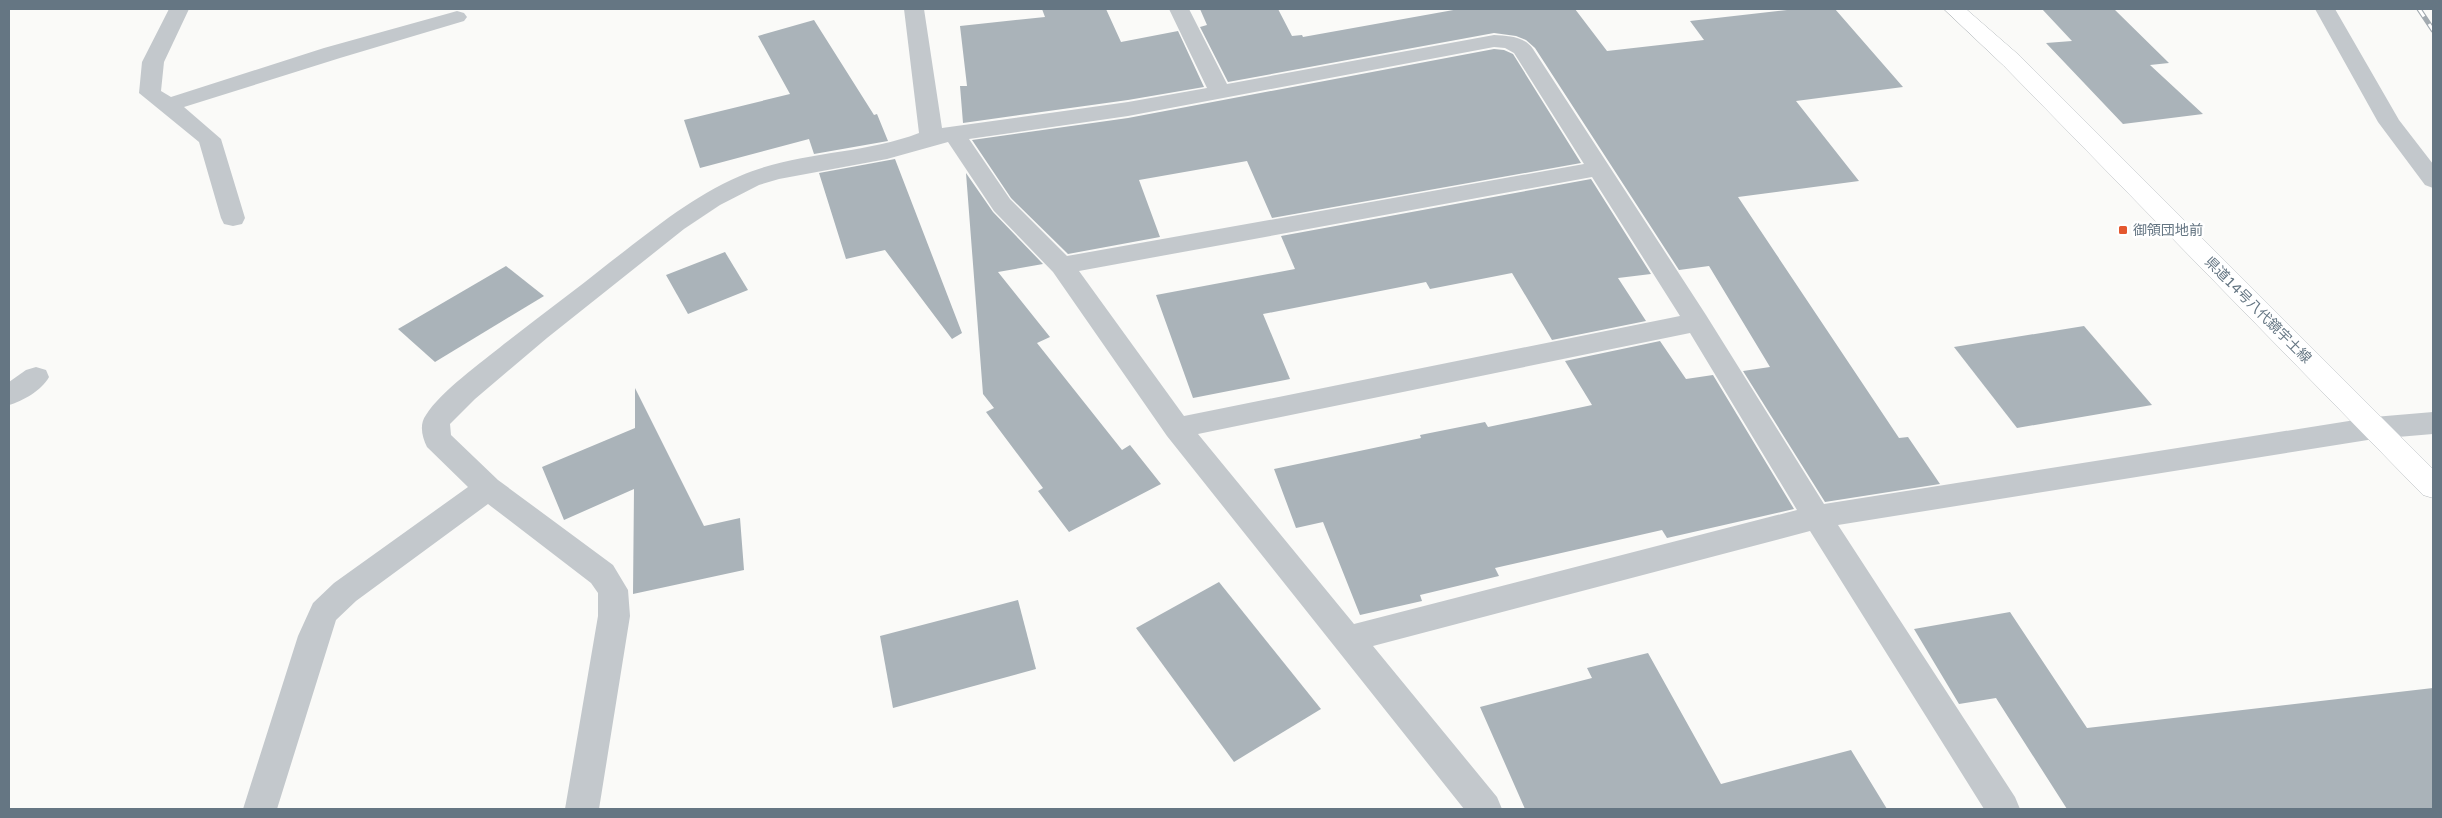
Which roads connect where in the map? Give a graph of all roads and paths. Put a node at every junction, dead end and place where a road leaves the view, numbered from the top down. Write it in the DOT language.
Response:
graph roads {
  1 [pos="179,9"];
  2 [pos="914,9"];
  3 [pos="1179,9"];
  4 [pos="1954,9"];
  5 [pos="2325,9"];
  6 [pos="457,17"];
  7 [pos="1220,92"];
  8 [pos="168,105"];
  9 [pos="942,135"];
  10 [pos="1597,170"];
  11 [pos="2433,180"];
  12 [pos="233,218"];
  13 [pos="1062,266"];
  14 [pos="1697,322"];
  15 [pos="36,377"];
  16 [pos="9,395"];
  17 [pos="2433,423"];
  18 [pos="1177,428"];
  19 [pos="2374,428"];
  20 [pos="2433,487"];
  21 [pos="488,488"];
  22 [pos="1817,517"];
  23 [pos="1348,639"];
  24 [pos="260,809"];
  25 [pos="582,809"];
  26 [pos="1485,809"];
  27 [pos="2004,809"];
  1 -- 8 [label="street"];
  2 -- 9 [label="street"];
  3 -- 7 [label="street"];
  4 -- 19 [label="main road, 県道14号八代鏡宇土線"];
  5 -- 11 [label="street"];
  6 -- 8 [label="street"];
  7 -- 9 [label="street"];
  7 -- 10 [label="street"];
  8 -- 12 [label="street"];
  9 -- 13 [label="street"];
  9 -- 21 [label="street"];
  10 -- 13 [label="street"];
  10 -- 14 [label="street"];
  13 -- 18 [label="street"];
  14 -- 18 [label="street"];
  14 -- 22 [label="street"];
  15 -- 16 [label="street"];
  17 -- 19 [label="street"];
  18 -- 23 [label="street"];
  19 -- 20 [label="main road, 県道14号八代鏡宇土線"];
  19 -- 22 [label="street"];
  21 -- 24 [label="street"];
  21 -- 25 [label="street"];
  22 -- 23 [label="street"];
  22 -- 27 [label="street"];
  23 -- 26 [label="street"];
}
